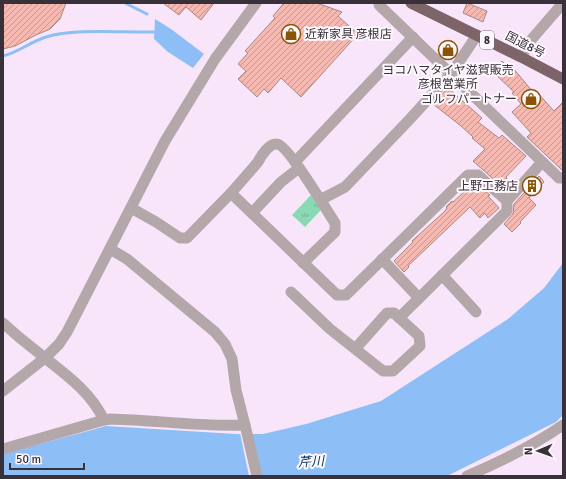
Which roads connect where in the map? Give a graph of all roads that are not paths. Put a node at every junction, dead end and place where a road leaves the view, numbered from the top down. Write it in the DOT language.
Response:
graph roads {
  1 [pos="256,3"];
  2 [pos="379,3"];
  3 [pos="411,3"];
  4 [pos="563,3"];
  5 [pos="477,35"];
  6 [pos="413,37"];
  7 [pos="521,57"];
  8 [pos="451,74"];
  9 [pos="563,79"];
  10 [pos="542,162"];
  11 [pos="297,165"];
  12 [pos="563,178"];
  13 [pos="231,193"];
  14 [pos="320,200"];
  15 [pos="507,201"];
  16 [pos="131,208"];
  17 [pos="252,213"];
  18 [pos="110,249"];
  19 [pos="382,259"];
  20 [pos="303,263"];
  21 [pos="442,275"];
  22 [pos="291,292"];
  23 [pos="419,298"];
  24 [pos="476,312"];
  25 [pos="399,318"];
  26 [pos="3,323"];
  27 [pos="355,349"];
  28 [pos="45,358"];
  29 [pos="3,391"];
  30 [pos="104,420"];
  31 [pos="563,425"];
  32 [pos="246,429"];
  33 [pos="3,449"];
  34 [pos="257,476"];
  35 [pos="467,476"];
  1 -- 16 [label="street"];
  2 -- 6 [label="street"];
  3 -- 5 [label="highway, 国道8号 / 8"];
  4 -- 7 [label="street"];
  5 -- 7 [label="highway, 国道8号 / 8"];
  5 -- 8 [label="street"];
  6 -- 8 [label="street"];
  6 -- 11 [label="street"];
  7 -- 9 [label="highway, 国道8号 / 8"];
  8 -- 10 [label="street"];
  8 -- 14 [label="street"];
  10 -- 12 [label="street"];
  10 -- 15 [label="street"];
  11 -- 13 [label="street"];
  11 -- 14 [label="street"];
  11 -- 17 [label="street"];
  13 -- 16 [label="street"];
  13 -- 17 [label="street"];
  14 -- 20 [label="street"];
  15 -- 19 [label="street"];
  15 -- 21 [label="street"];
  16 -- 18 [label="street"];
  17 -- 20 [label="street"];
  18 -- 28 [label="street"];
  18 -- 32 [label="street"];
  19 -- 20 [label="street"];
  19 -- 23 [label="street"];
  21 -- 23 [label="street"];
  21 -- 24 [label="street"];
  22 -- 27 [label="street"];
  23 -- 25 [label="street"];
  25 -- 27 [label="street"];
  25 -- 27 [label="street"];
  26 -- 28 [label="street"];
  28 -- 29 [label="street"];
  28 -- 30 [label="street"];
  30 -- 32 [label="street"];
  30 -- 33 [label="street"];
  31 -- 35 [label="street"];
  32 -- 34 [label="street"];
}
